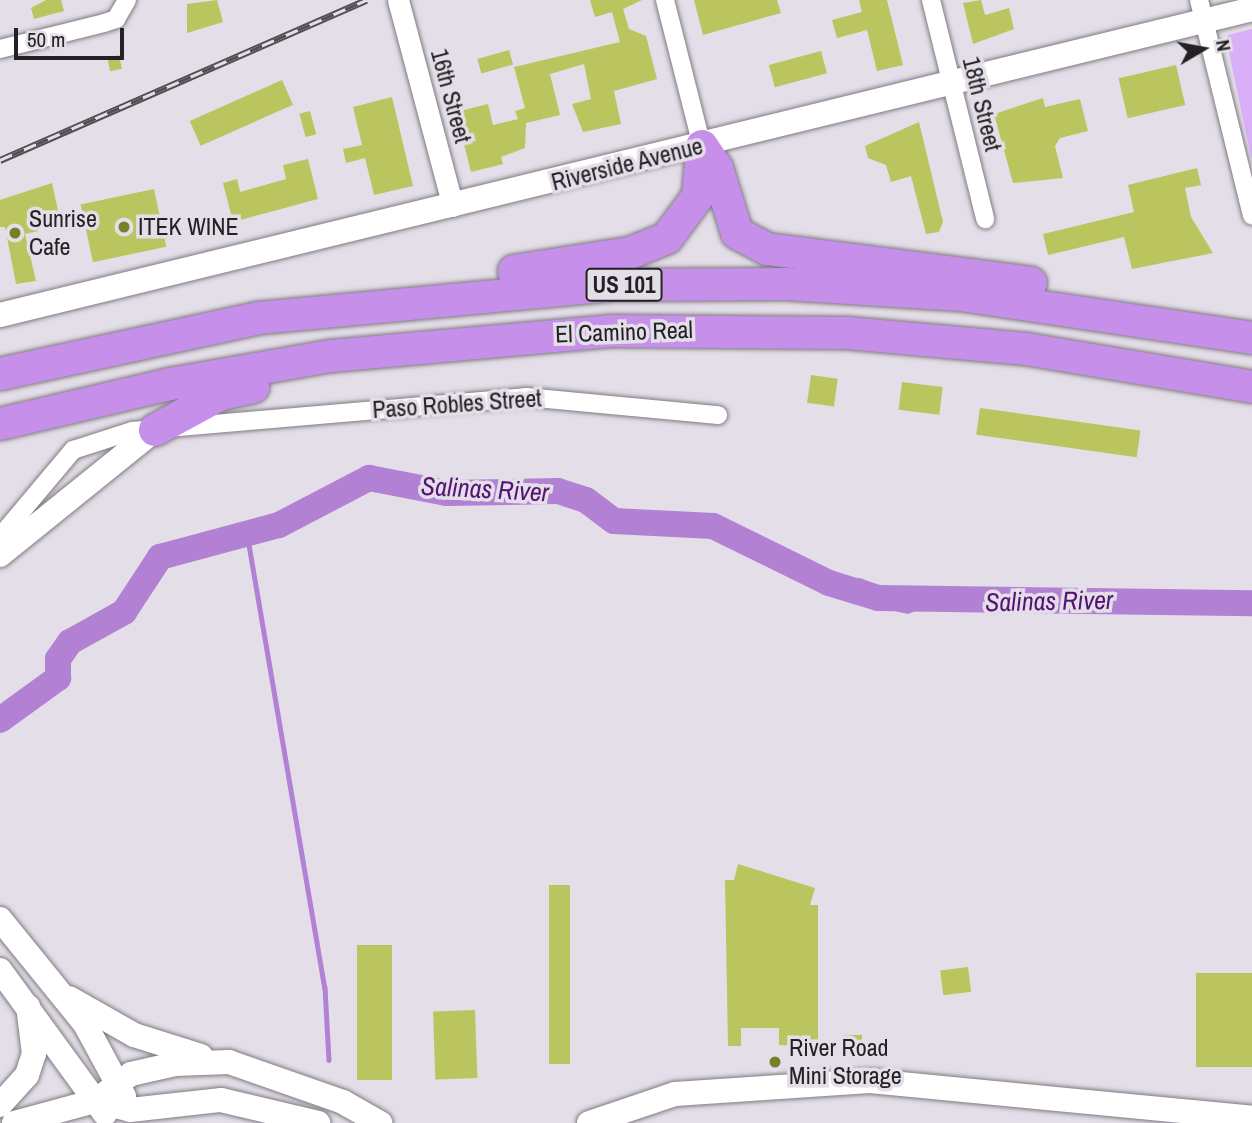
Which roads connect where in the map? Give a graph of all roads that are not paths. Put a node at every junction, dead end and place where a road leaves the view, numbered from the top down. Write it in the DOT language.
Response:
graph roads {
  1 [pos="398,0"];
  2 [pos="665,0"];
  3 [pos="932,0"];
  4 [pos="127,1"];
  5 [pos="1252,9"];
  6 [pos="1201,10"];
  7 [pos="0,48"];
  8 [pos="951,83"];
  9 [pos="702,146"];
  10 [pos="453,206"];
  11 [pos="1252,216"];
  12 [pos="985,219"];
  13 [pos="0,315"];
  14 [pos="259,318"];
  15 [pos="1252,327"];
  16 [pos="1252,338"];
  17 [pos="469,340"];
  18 [pos="0,373"];
  19 [pos="1252,387"];
  20 [pos="718,415"];
  21 [pos="0,424"];
  22 [pos="197,429"];
  23 [pos="155,430"];
  24 [pos="109,466"];
  25 [pos="0,537"];
  26 [pos="0,555"];
  27 [pos="0,919"];
  28 [pos="0,970"];
  29 [pos="57,987"];
  30 [pos="27,1004"];
  31 [pos="229,1062"];
  32 [pos="118,1082"];
  33 [pos="95,1101"];
  34 [pos="0,1105"];
  35 [pos="124,1118"];
  36 [pos="1252,1118"];
  37 [pos="14,1123"];
  38 [pos="318,1123"];
  39 [pos="380,1123"];
  40 [pos="589,1123"];
  1 -- 10 [label="street, 16th Street"];
  2 -- 9 [label="street"];
  3 -- 8 [label="street, 18th Street"];
  4 -- 7 [label="street"];
  5 -- 6 [label="main road, Riverside Avenue"];
  6 -- 8 [label="main road, Riverside Avenue"];
  6 -- 11 [label="street"];
  8 -- 9 [label="main road, Riverside Avenue"];
  8 -- 12 [label="street, 18th Street"];
  9 -- 10 [label="main road, Riverside Avenue"];
  9 -- 14 [label="highway"];
  9 -- 15 [label="highway"];
  10 -- 13 [label="main road, Riverside Avenue"];
  14 -- 16 [label="highway, El Camino Real / US 101"];
  14 -- 18 [label="highway, El Camino Real / US 101"];
  17 -- 19 [label="highway, El Camino Real / US 101"];
  17 -- 21 [label="highway, El Camino Real / US 101"];
  17 -- 23 [label="highway"];
  20 -- 22 [label="street, Paso Robles Street"];
  22 -- 23 [label="street, Paso Robles Street"];
  22 -- 24 [label="street, Paso Robles Street"];
  23 -- 24 [label="main road, Paso Robles Street"];
  23 -- 25 [label="street, Paso Robles Street"];
  24 -- 26 [label="main road, Paso Robles Street"];
  27 -- 29 [label="main road"];
  28 -- 30 [label="main road"];
  29 -- 31 [label="main road"];
  29 -- 32 [label="main road"];
  30 -- 33 [label="main road"];
  30 -- 34 [label="main road"];
  31 -- 32 [label="main road"];
  31 -- 39 [label="main road"];
  32 -- 33 [label="main road"];
  32 -- 35 [label="main road"];
  33 -- 35 [label="main road"];
  33 -- 37 [label="main road"];
  35 -- 38 [label="main road"];
  36 -- 40 [label="main road"];
}
